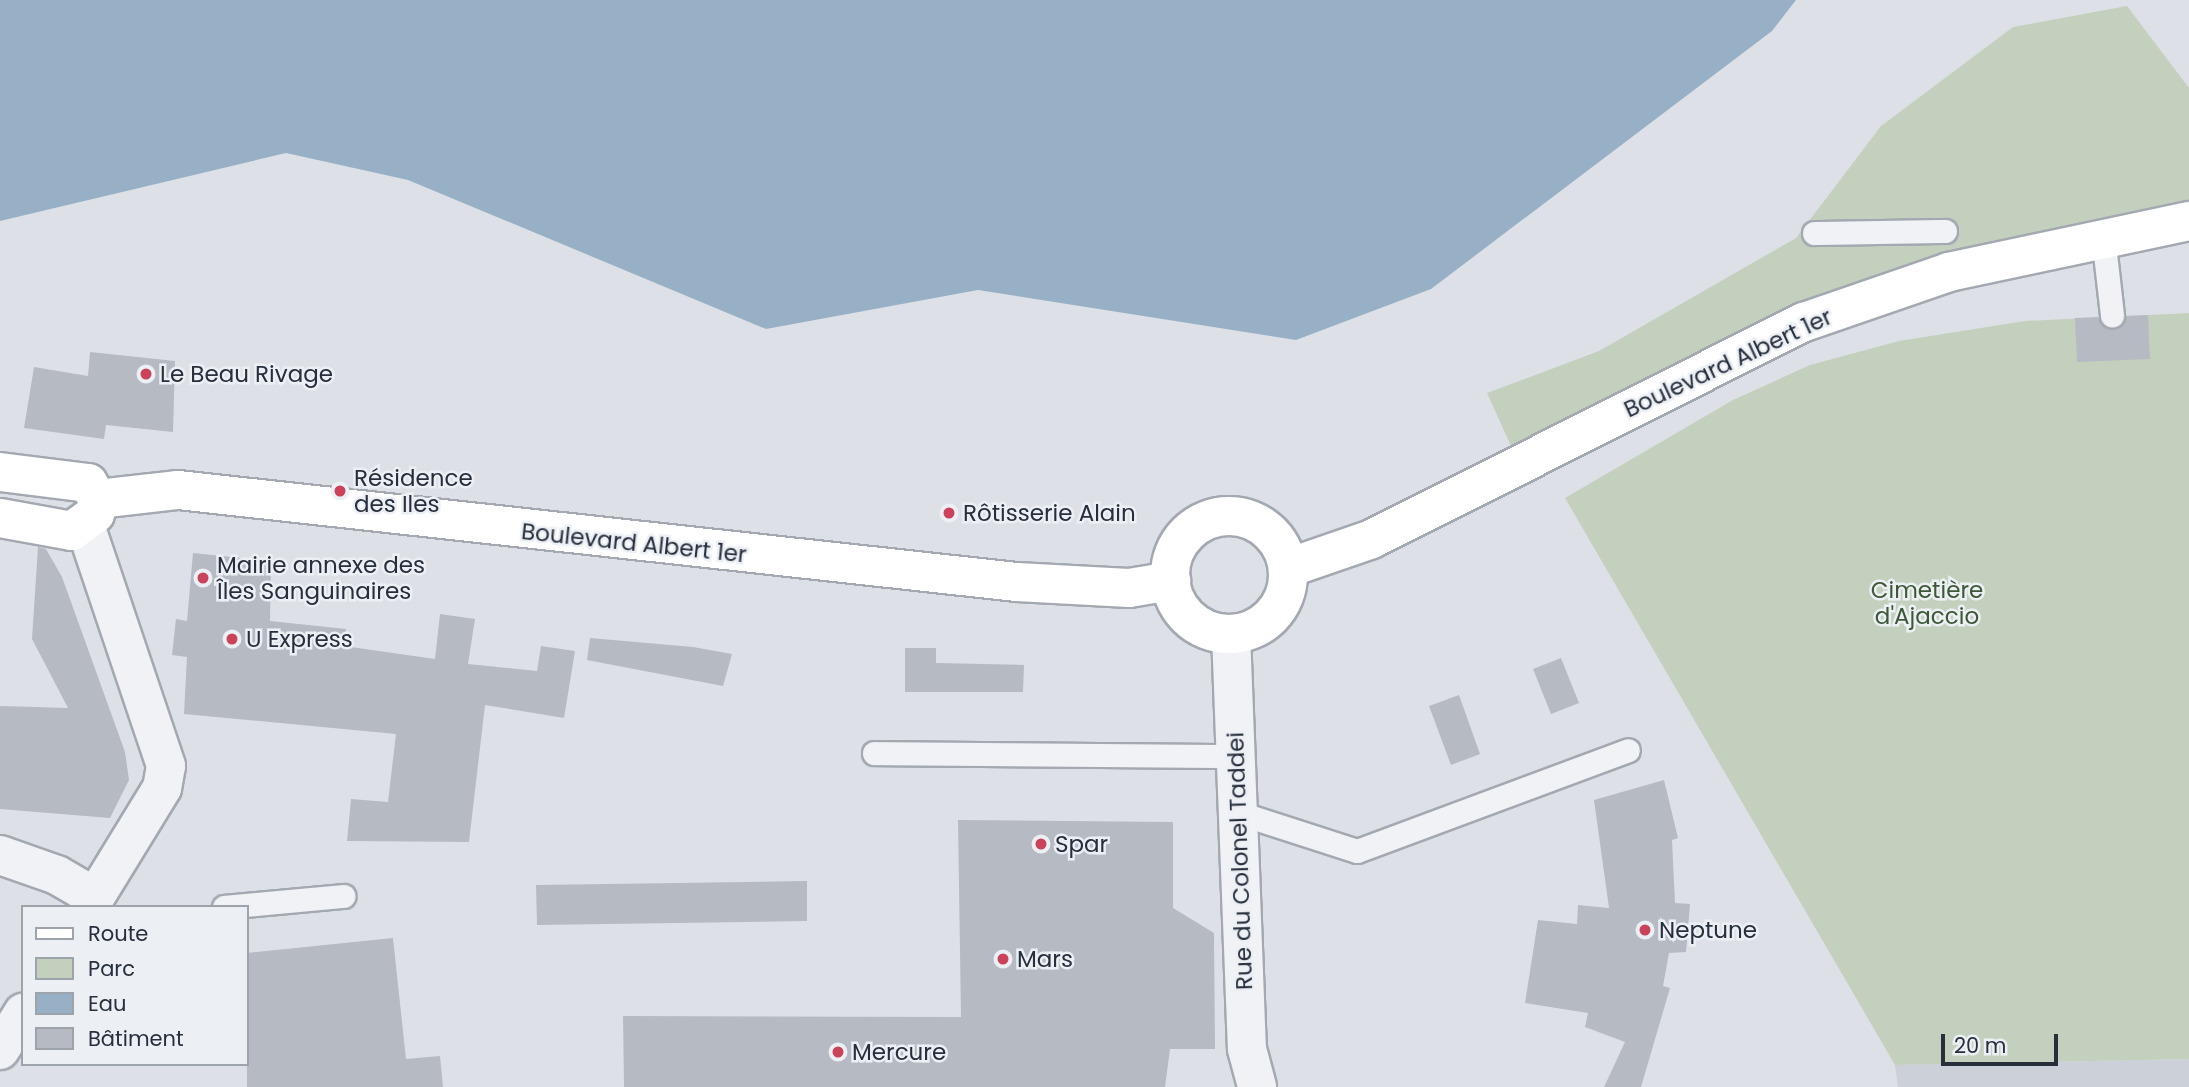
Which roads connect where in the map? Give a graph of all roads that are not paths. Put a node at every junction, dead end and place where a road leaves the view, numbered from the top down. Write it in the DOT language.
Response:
graph roads {
  1 [pos="2189,221"];
  2 [pos="1945,231"];
  3 [pos="1814,233"];
  4 [pos="2103,236"];
  5 [pos="2112,315"];
  6 [pos="0,472"];
  7 [pos="91,512"];
  8 [pos="0,518"];
  9 [pos="1288,568"];
  10 [pos="1171,581"];
  11 [pos="1231,634"];
  12 [pos="1628,750"];
  13 [pos="874,753"];
  14 [pos="1235,756"];
  15 [pos="1236,812"];
  16 [pos="0,855"];
  17 [pos="343,896"];
  18 [pos="99,904"];
  19 [pos="246,905"];
  20 [pos="21,1016"];
  21 [pos="0,1050"];
  22 [pos="1257,1087"];
  1 -- 4 [label="main road, Boulevard Albert 1er"];
  2 -- 3 [label="lane"];
  4 -- 5 [label="lane"];
  4 -- 9 [label="main road, Boulevard Albert 1er"];
  6 -- 7 [label="main road"];
  7 -- 8 [label="main road, Boulevard Albert 1er"];
  7 -- 10 [label="main road, Boulevard Albert 1er"];
  7 -- 18 [label="street"];
  9 -- 10 [label="main road"];
  9 -- 11 [label="main road"];
  10 -- 11 [label="main road"];
  11 -- 14 [label="street, Rue du Colonel Taddei"];
  12 -- 15 [label="lane"];
  13 -- 14 [label="lane"];
  14 -- 15 [label="street, Rue du Colonel Taddei"];
  15 -- 22 [label="street, Rue du Colonel Taddei"];
  16 -- 18 [label="street"];
  17 -- 19 [label="lane"];
  20 -- 21 [label="street"];
}
